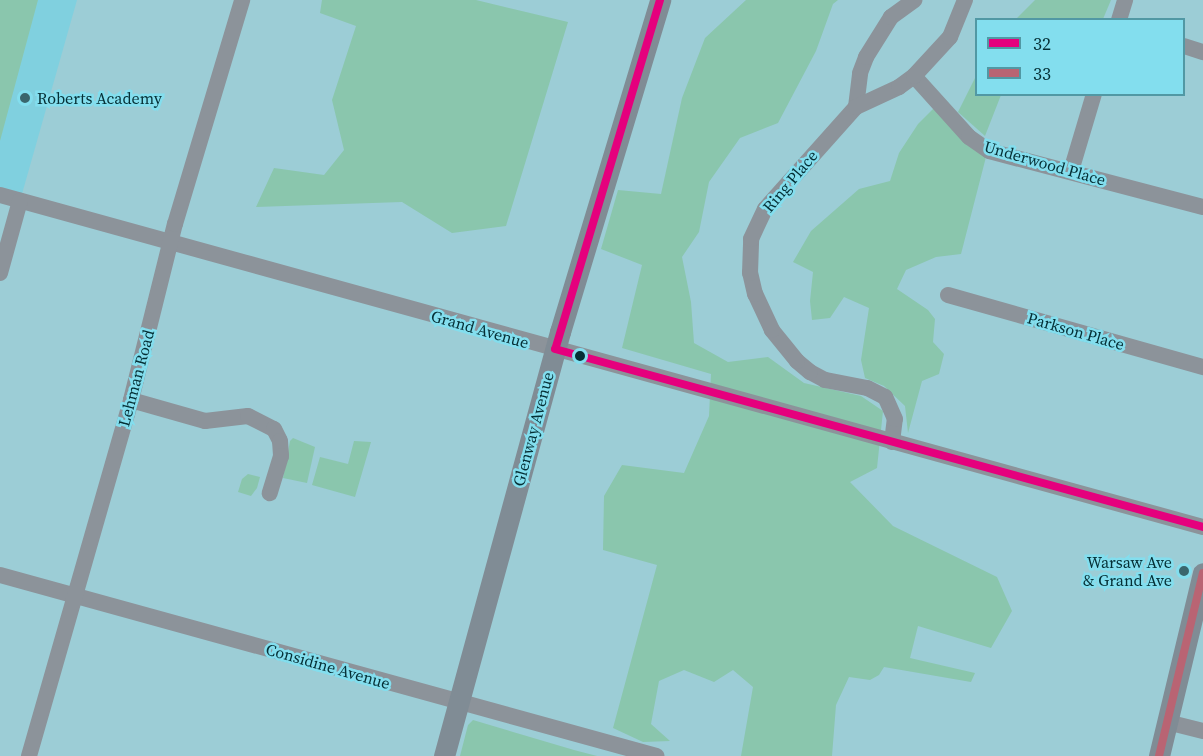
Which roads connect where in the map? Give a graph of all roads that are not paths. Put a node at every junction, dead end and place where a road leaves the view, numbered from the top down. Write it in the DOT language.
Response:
graph roads {
  1 [pos="242,0"];
  2 [pos="660,0"];
  3 [pos="914,0"];
  4 [pos="965,0"];
  5 [pos="1125,0"];
  6 [pos="1120,18"];
  7 [pos="1185,46"];
  8 [pos="1203,52"];
  9 [pos="914,76"];
  10 [pos="1093,96"];
  11 [pos="856,107"];
  12 [pos="1071,171"];
  13 [pos="0,195"];
  14 [pos="20,201"];
  15 [pos="1203,207"];
  16 [pos="171,243"];
  17 [pos="0,273"];
  18 [pos="948,295"];
  19 [pos="555,349"];
  20 [pos="1203,367"];
  21 [pos="131,400"];
  22 [pos="892,442"];
  23 [pos="270,493"];
  24 [pos="1203,527"];
  25 [pos="1203,573"];
  26 [pos="0,575"];
  27 [pos="75,596"];
  28 [pos="460,702"];
  29 [pos="1167,722"];
  30 [pos="1203,731"];
  31 [pos="29,756"];
  32 [pos="444,756"];
  33 [pos="656,756"];
  34 [pos="1159,756"];
  1 -- 16 [label="street, Lehman Road"];
  2 -- 19 [label="main road, Glenway Avenue"];
  3 -- 11 [label="street"];
  4 -- 9 [label="street, Ring Place"];
  5 -- 6 [label="street"];
  7 -- 8 [label="street"];
  9 -- 11 [label="street, Ring Place"];
  9 -- 12 [label="street, Underwood Place"];
  10 -- 12 [label="street"];
  11 -- 22 [label="street, Ring Place"];
  12 -- 15 [label="street, Underwood Place"];
  13 -- 14 [label="street, Grand Avenue"];
  14 -- 16 [label="street, Grand Avenue"];
  14 -- 17 [label="street"];
  16 -- 19 [label="street, Grand Avenue"];
  16 -- 21 [label="street, Lehman Road"];
  18 -- 20 [label="street, Parkson Place"];
  19 -- 22 [label="street, Grand Avenue"];
  19 -- 28 [label="main road, Glenway Avenue"];
  21 -- 23 [label="street"];
  21 -- 27 [label="street, Lehman Road"];
  22 -- 24 [label="street, Grand Avenue"];
  25 -- 29 [label="main road"];
  26 -- 27 [label="street, Considine Avenue"];
  27 -- 28 [label="street, Considine Avenue"];
  27 -- 31 [label="street, Lehman Road"];
  28 -- 32 [label="main road, Glenway Avenue"];
  28 -- 33 [label="street, Considine Avenue"];
  29 -- 30 [label="street"];
  29 -- 34 [label="main road"];
}
